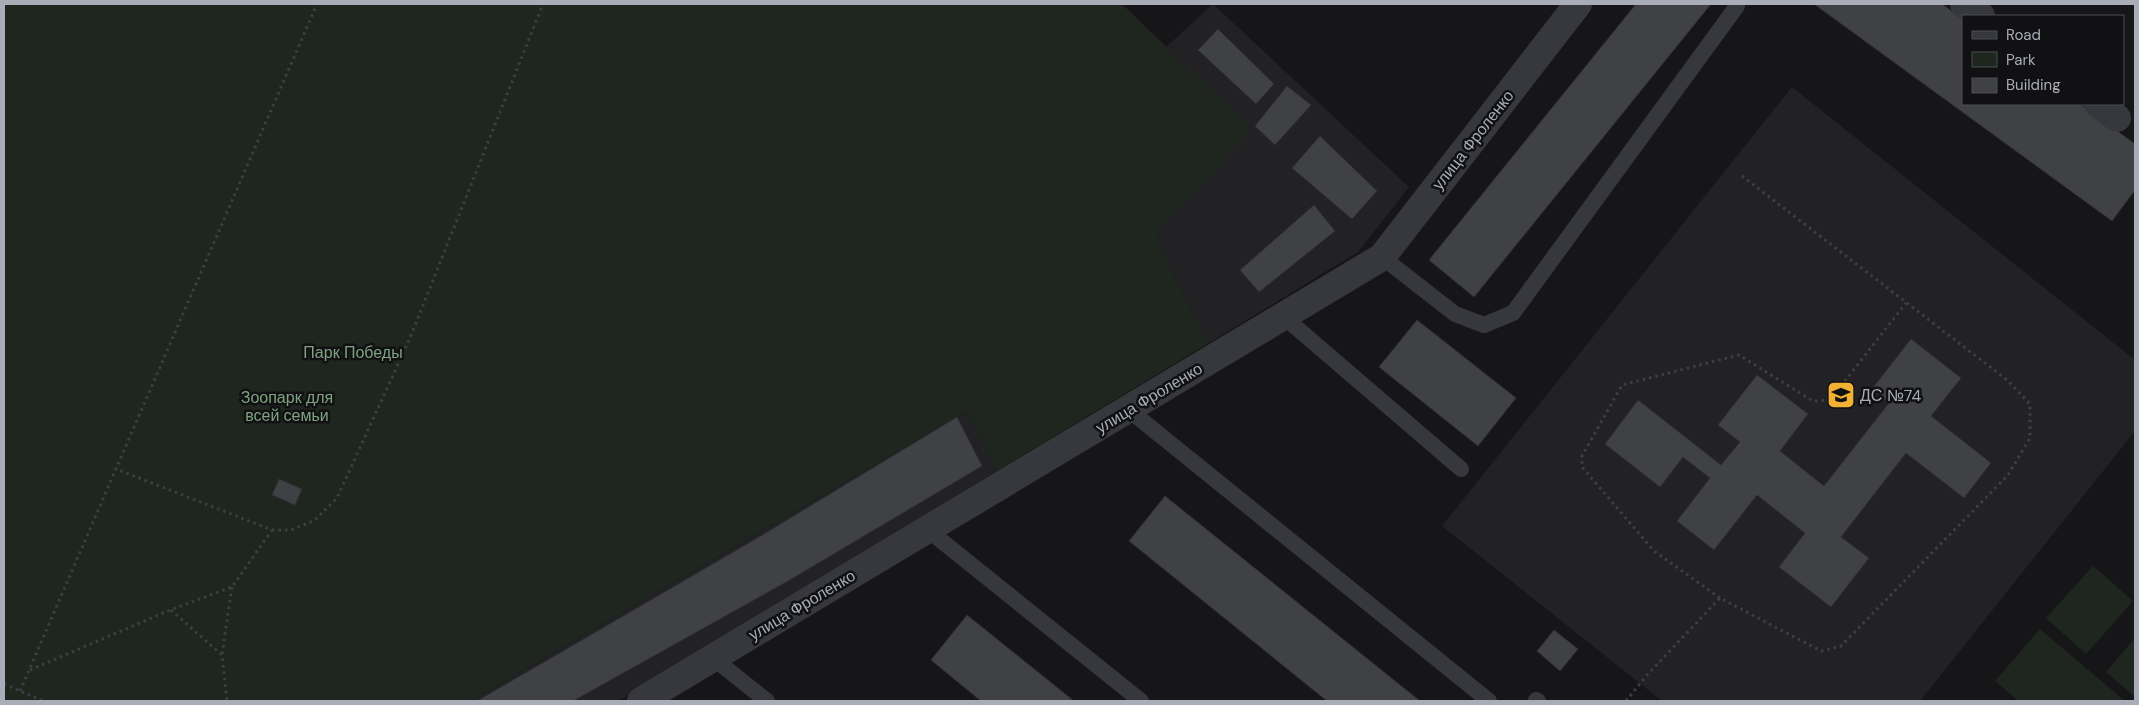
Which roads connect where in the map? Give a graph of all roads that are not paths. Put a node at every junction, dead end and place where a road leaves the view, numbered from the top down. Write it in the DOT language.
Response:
graph roads {
  1 [pos="1578,4"];
  2 [pos="1964,4"];
  3 [pos="1737,6"];
  4 [pos="1980,15"];
  5 [pos="1382,256"];
  6 [pos="1284,317"];
  7 [pos="1130,410"];
  8 [pos="1461,469"];
  9 [pos="928,530"];
  10 [pos="713,658"];
  11 [pos="641,701"];
  12 [pos="767,701"];
  13 [pos="1141,701"];
  14 [pos="1489,701"];
  1 -- 5 [label="street, улица Фроленко"];
  2 -- 4 [label="street"];
  3 -- 5 [label="lane"];
  5 -- 6 [label="street, улица Фроленко"];
  6 -- 7 [label="street, улица Фроленко"];
  6 -- 8 [label="lane"];
  7 -- 9 [label="street, улица Фроленко"];
  7 -- 14 [label="lane"];
  9 -- 10 [label="street, улица Фроленко"];
  9 -- 13 [label="lane"];
  10 -- 11 [label="street, улица Фроленко"];
  10 -- 12 [label="lane"];
}
